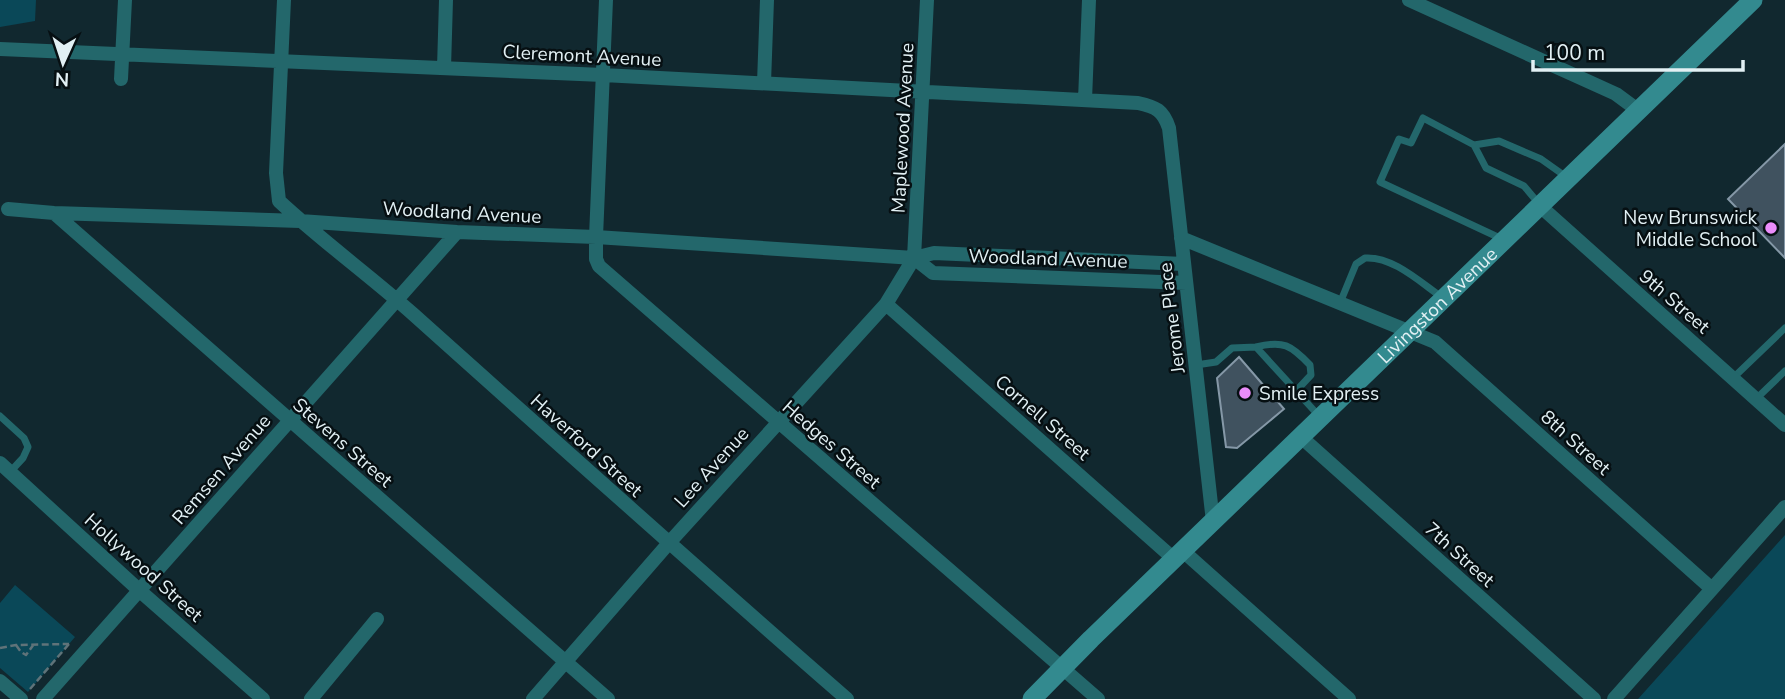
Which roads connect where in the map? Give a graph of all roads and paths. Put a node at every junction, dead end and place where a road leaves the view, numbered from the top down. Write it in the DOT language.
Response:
graph roads {
  1 [pos="125,0"];
  2 [pos="284,0"];
  3 [pos="446,0"];
  4 [pos="606,0"];
  5 [pos="767,0"];
  6 [pos="927,0"];
  7 [pos="1089,0"];
  8 [pos="1409,0"];
  9 [pos="1753,0"];
  10 [pos="0,49"];
  11 [pos="122,55"];
  12 [pos="281,61"];
  13 [pos="444,68"];
  14 [pos="603,75"];
  15 [pos="121,79"];
  16 [pos="764,83"];
  17 [pos="923,90"];
  18 [pos="1085,100"];
  19 [pos="1161,110"];
  20 [pos="1639,111"];
  21 [pos="1474,145"];
  22 [pos="1568,178"];
  23 [pos="1540,206"];
  24 [pos="8,209"];
  25 [pos="54,214"];
  26 [pos="300,221"];
  27 [pos="457,232"];
  28 [pos="596,237"];
  29 [pos="1181,238"];
  30 [pos="1505,240"];
  31 [pos="915,258"];
  32 [pos="1184,264"];
  33 [pos="1186,283"];
  34 [pos="1444,299"];
  35 [pos="396,300"];
  36 [pos="1340,303"];
  37 [pos="886,304"];
  38 [pos="1785,328"];
  39 [pos="1410,332"];
  40 [pos="1256,347"];
  41 [pos="1196,365"];
  42 [pos="1785,371"];
  43 [pos="1733,378"];
  44 [pos="1296,391"];
  45 [pos="1757,398"];
  46 [pos="0,416"];
  47 [pos="1320,418"];
  48 [pos="289,420"];
  49 [pos="777,422"];
  50 [pos="1785,424"];
  51 [pos="1301,437"];
  52 [pos="5,467"];
  53 [pos="1785,507"];
  54 [pos="1213,522"];
  55 [pos="668,544"];
  56 [pos="1178,555"];
  57 [pos="1712,589"];
  58 [pos="140,591"];
  59 [pos="377,619"];
  60 [pos="16,645"];
  61 [pos="34,645"];
  62 [pos="0,648"];
  63 [pos="565,663"];
  64 [pos="1062,669"];
  65 [pos="0,681"];
  66 [pos="24,695"];
  67 [pos="43,699"];
  68 [pos="263,699"];
  69 [pos="311,699"];
  70 [pos="533,699"];
  71 [pos="608,699"];
  72 [pos="847,699"];
  73 [pos="1032,699"];
  74 [pos="1098,699"];
  75 [pos="1349,699"];
  76 [pos="1594,699"];
  77 [pos="1614,699"];
  1 -- 11 [label="street"];
  2 -- 12 [label="street, Haverford Street"];
  3 -- 13 [label="street"];
  4 -- 14 [label="street, Hedges Street"];
  5 -- 16 [label="street"];
  6 -- 17 [label="street, Maplewood Avenue"];
  7 -- 18 [label="street"];
  8 -- 20 [label="street"];
  9 -- 20 [label="main road, Livingston Avenue"];
  10 -- 11 [label="street, Cleremont Avenue"];
  11 -- 12 [label="street, Cleremont Avenue"];
  11 -- 15 [label="street"];
  12 -- 13 [label="street, Cleremont Avenue"];
  12 -- 26 [label="street, Haverford Street"];
  13 -- 14 [label="street, Cleremont Avenue"];
  14 -- 16 [label="street, Cleremont Avenue"];
  14 -- 28 [label="street, Hedges Street"];
  16 -- 17 [label="street, Cleremont Avenue"];
  17 -- 18 [label="street, Cleremont Avenue"];
  17 -- 31 [label="street, Maplewood Avenue"];
  18 -- 19 [label="street, Cleremont Avenue"];
  19 -- 29 [label="street, Jerome Place"];
  20 -- 22 [label="main road, Livingston Avenue"];
  21 -- 22 [label="lane"];
  21 -- 23 [label="lane"];
  21 -- 30 [label="lane"];
  22 -- 23 [label="main road, Livingston Avenue"];
  23 -- 30 [label="main road, Livingston Avenue"];
  23 -- 43 [label="street, 9th Street"];
  24 -- 25 [label="street, Woodland Avenue"];
  25 -- 26 [label="street, Woodland Avenue"];
  25 -- 48 [label="street, Stevens Street"];
  26 -- 27 [label="street, Woodland Avenue"];
  26 -- 35 [label="street, Haverford Street"];
  27 -- 28 [label="street, Woodland Avenue"];
  27 -- 35 [label="street, Remsen Avenue"];
  28 -- 31 [label="street, Woodland Avenue"];
  28 -- 49 [label="street, Hedges Street"];
  29 -- 32 [label="street, Jerome Place"];
  29 -- 36 [label="street, 8th Street"];
  30 -- 34 [label="main road, Livingston Avenue"];
  31 -- 32 [label="street, Woodland Avenue"];
  31 -- 33 [label="street, Woodland Avenue"];
  31 -- 37 [label="street, Lee Avenue"];
  32 -- 33 [label="street, Jerome Place"];
  33 -- 41 [label="street, Jerome Place"];
  34 -- 36 [label="lane"];
  34 -- 39 [label="main road, Livingston Avenue"];
  35 -- 48 [label="street, Remsen Avenue"];
  35 -- 55 [label="street, Haverford Street"];
  36 -- 39 [label="street, 8th Street"];
  37 -- 49 [label="street, Lee Avenue"];
  37 -- 56 [label="street, Cornell Street"];
  38 -- 43 [label="lane"];
  39 -- 47 [label="main road, Livingston Avenue"];
  39 -- 57 [label="street, 8th Street"];
  40 -- 41 [label="lane"];
  40 -- 44 [label="lane"];
  40 -- 44 [label="lane"];
  41 -- 54 [label="street, Jerome Place"];
  42 -- 45 [label="lane"];
  43 -- 45 [label="street, 9th Street"];
  44 -- 47 [label="lane"];
  45 -- 50 [label="street, 9th Street"];
  46 -- 52 [label="lane"];
  47 -- 51 [label="main road, Livingston Avenue"];
  48 -- 58 [label="street, Remsen Avenue"];
  48 -- 63 [label="street, Stevens Street"];
  49 -- 55 [label="street, Lee Avenue"];
  49 -- 64 [label="street, Hedges Street"];
  51 -- 54 [label="main road, Livingston Avenue"];
  51 -- 76 [label="street, 7th Street"];
  52 -- 58 [label="street, Hollywood Street"];
  53 -- 57 [label="street"];
  54 -- 56 [label="main road, Livingston Avenue"];
  55 -- 63 [label="street, Lee Avenue"];
  55 -- 72 [label="street, Haverford Street"];
  56 -- 64 [label="main road, Livingston Avenue"];
  56 -- 75 [label="street, Cornell Street"];
  57 -- 77 [label="street"];
  58 -- 67 [label="street, Remsen Avenue"];
  58 -- 68 [label="street, Hollywood Street"];
  59 -- 69 [label="street"];
  60 -- 61 [label="path"];
  60 -- 61 [label="path"];
  60 -- 62 [label="path"];
  61 -- 66 [label="path"];
  63 -- 70 [label="street, Lee Avenue"];
  63 -- 71 [label="street, Stevens Street"];
  64 -- 73 [label="main road, Livingston Avenue"];
  64 -- 74 [label="street, Hedges Street"];
  65 -- 66 [label="street"];
}
